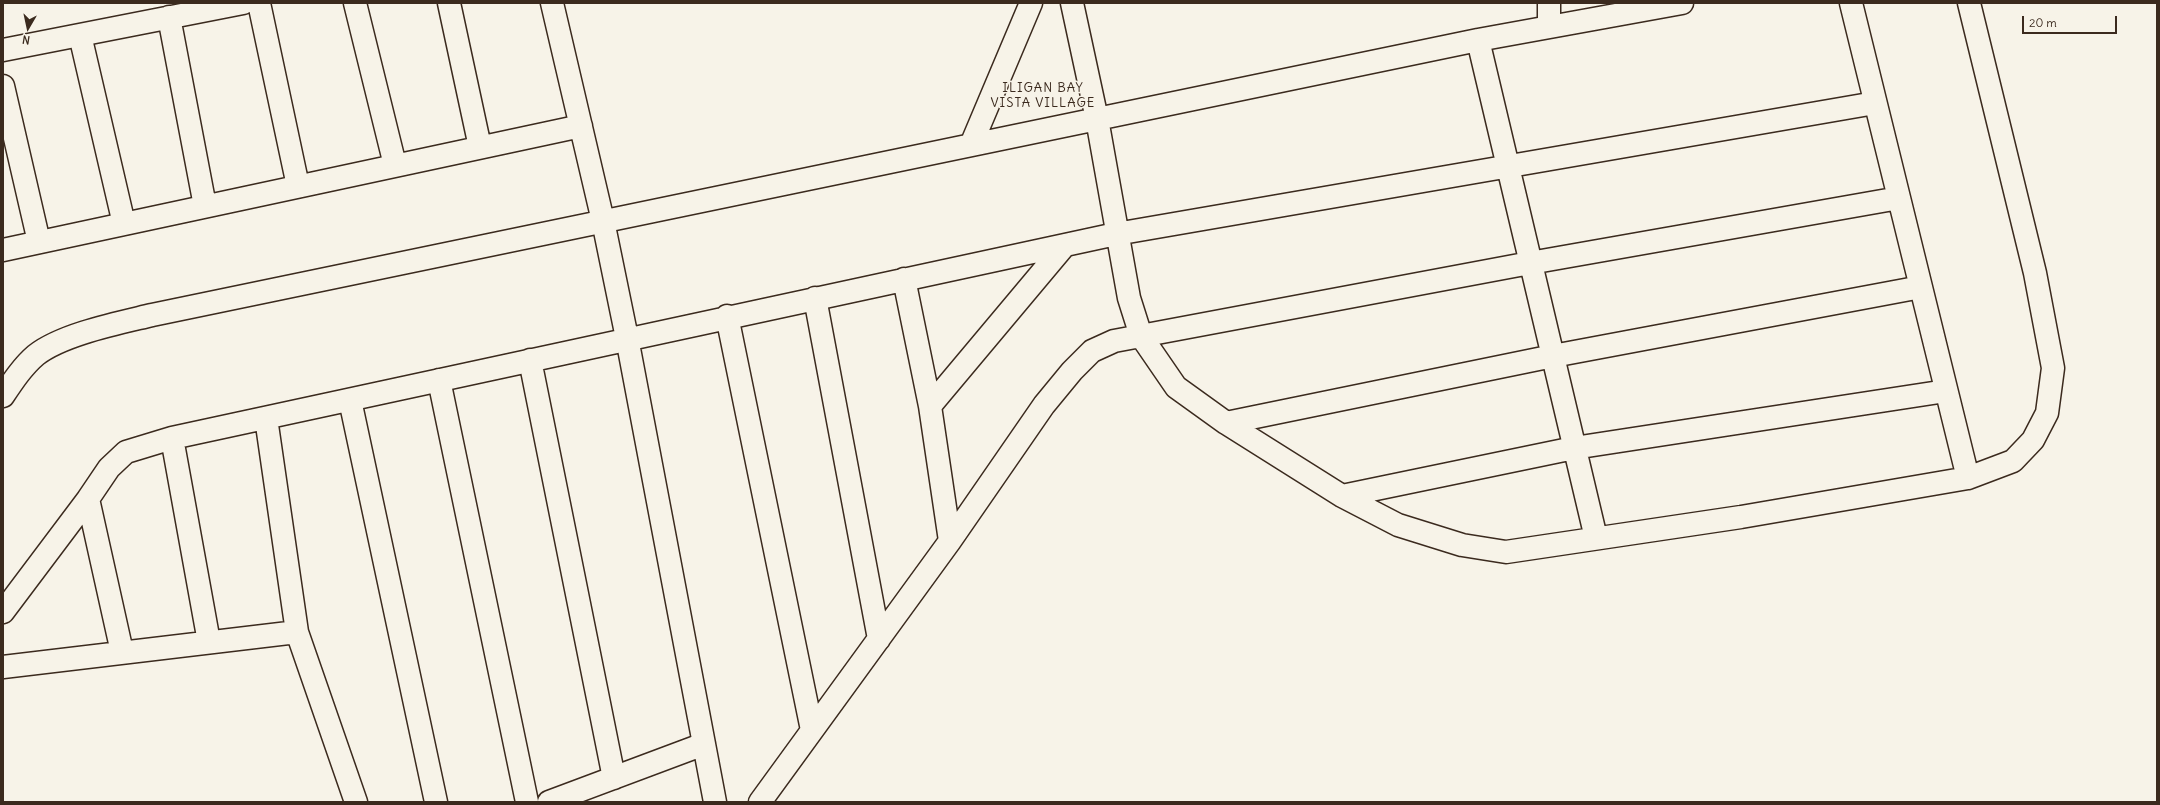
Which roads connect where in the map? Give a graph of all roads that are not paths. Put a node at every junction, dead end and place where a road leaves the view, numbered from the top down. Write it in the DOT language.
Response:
graph roads {
  1 [pos="243,3"];
  2 [pos="259,3"];
  3 [pos="355,3"];
  4 [pos="449,3"];
  5 [pos="552,3"];
  6 [pos="1031,3"];
  7 [pos="1072,3"];
  8 [pos="1549,3"];
  9 [pos="1682,3"];
  10 [pos="1851,3"];
  11 [pos="1969,3"];
  12 [pos="170,18"];
  13 [pos="1549,27"];
  14 [pos="80,35"];
  15 [pos="1478,40"];
  16 [pos="3,50"];
  17 [pos="3,86"];
  18 [pos="1875,104"];
  19 [pos="1097,119"];
  20 [pos="581,126"];
  21 [pos="971,146"];
  22 [pos="480,147"];
  23 [pos="395,165"];
  24 [pos="1508,166"];
  25 [pos="298,186"];
  26 [pos="1899,198"];
  27 [pos="205,206"];
  28 [pos="603,221"];
  29 [pos="124,224"];
  30 [pos="1116,234"];
  31 [pos="39,242"];
  32 [pos="1065,245"];
  33 [pos="3,250"];
  34 [pos="1530,263"];
  35 [pos="904,279"];
  36 [pos="1921,287"];
  37 [pos="815,298"];
  38 [pos="727,316"];
  39 [pos="1141,336"];
  40 [pos="627,338"];
  41 [pos="1553,356"];
  42 [pos="530,360"];
  43 [pos="439,380"];
  44 [pos="1946,391"];
  45 [pos="3,396"];
  46 [pos="350,400"];
  47 [pos="930,406"];
  48 [pos="266,418"];
  49 [pos="1226,423"];
  50 [pos="172,438"];
  51 [pos="1574,448"];
  52 [pos="1968,478"];
  53 [pos="1342,496"];
  54 [pos="88,499"];
  55 [pos="1596,538"];
  56 [pos="950,541"];
  57 [pos="3,612"];
  58 [pos="297,632"];
  59 [pos="879,639"];
  60 [pos="209,642"];
  61 [pos="122,652"];
  62 [pos="3,667"];
  63 [pos="812,730"];
  64 [pos="704,744"];
  65 [pos="614,778"];
  66 [pos="356,802"];
  67 [pos="436,802"];
  68 [pos="527,802"];
  69 [pos="549,802"];
  70 [pos="716,802"];
  71 [pos="760,802"];
  1 -- 12 [label="street"];
  2 -- 25 [label="street"];
  3 -- 23 [label="street"];
  4 -- 22 [label="street"];
  5 -- 20 [label="street"];
  6 -- 21 [label="street"];
  7 -- 19 [label="street"];
  8 -- 13 [label="street"];
  9 -- 13 [label="street"];
  10 -- 18 [label="street"];
  11 -- 52 [label="street"];
  12 -- 14 [label="street"];
  12 -- 27 [label="street"];
  13 -- 15 [label="street"];
  14 -- 16 [label="street"];
  14 -- 29 [label="street"];
  15 -- 19 [label="street"];
  15 -- 24 [label="street"];
  17 -- 31 [label="street"];
  18 -- 24 [label="street"];
  18 -- 26 [label="street"];
  19 -- 21 [label="street"];
  19 -- 30 [label="street"];
  20 -- 22 [label="street"];
  20 -- 28 [label="street"];
  21 -- 28 [label="street"];
  22 -- 23 [label="street"];
  23 -- 25 [label="street"];
  24 -- 30 [label="street"];
  24 -- 34 [label="street"];
  25 -- 27 [label="street"];
  26 -- 34 [label="street"];
  26 -- 36 [label="street"];
  27 -- 29 [label="street"];
  28 -- 40 [label="street"];
  28 -- 45 [label="street"];
  29 -- 31 [label="street"];
  30 -- 32 [label="street"];
  30 -- 39 [label="street"];
  31 -- 33 [label="street"];
  32 -- 35 [label="street"];
  32 -- 47 [label="street"];
  34 -- 39 [label="street"];
  34 -- 41 [label="street"];
  35 -- 37 [label="street"];
  35 -- 47 [label="street"];
  36 -- 41 [label="street"];
  36 -- 44 [label="street"];
  37 -- 38 [label="street"];
  37 -- 59 [label="street"];
  38 -- 40 [label="street"];
  38 -- 63 [label="street"];
  39 -- 49 [label="street"];
  39 -- 56 [label="street"];
  40 -- 42 [label="street"];
  40 -- 64 [label="street"];
  41 -- 49 [label="street"];
  41 -- 51 [label="street"];
  42 -- 43 [label="street"];
  42 -- 65 [label="street"];
  43 -- 46 [label="street"];
  43 -- 68 [label="street"];
  44 -- 51 [label="street"];
  44 -- 52 [label="street"];
  46 -- 48 [label="street"];
  46 -- 67 [label="street"];
  47 -- 56 [label="street"];
  48 -- 50 [label="street"];
  48 -- 58 [label="street"];
  49 -- 53 [label="street"];
  50 -- 54 [label="street"];
  50 -- 60 [label="street"];
  51 -- 53 [label="street"];
  51 -- 55 [label="street"];
  52 -- 55 [label="street"];
  53 -- 55 [label="street"];
  54 -- 57 [label="street"];
  54 -- 61 [label="street"];
  56 -- 59 [label="street"];
  58 -- 60 [label="street"];
  58 -- 66 [label="street"];
  59 -- 63 [label="street"];
  60 -- 61 [label="street"];
  61 -- 62 [label="street"];
  63 -- 71 [label="street"];
  64 -- 65 [label="street"];
  64 -- 70 [label="street"];
  65 -- 69 [label="street"];
}
